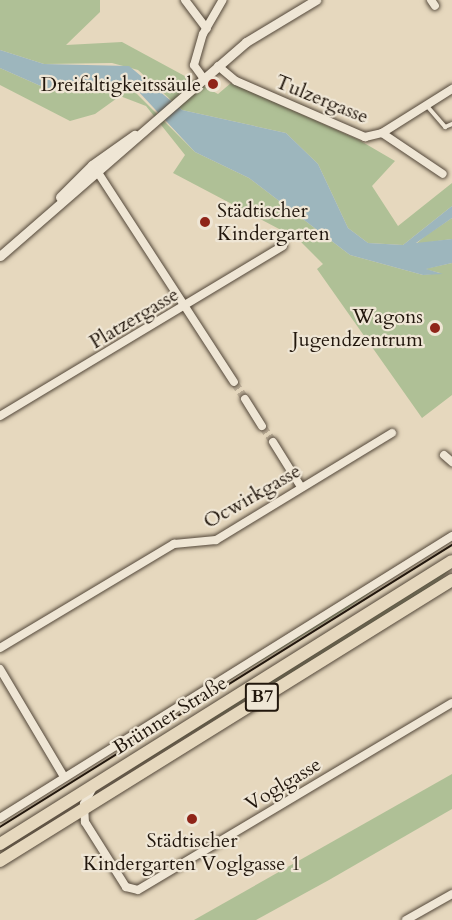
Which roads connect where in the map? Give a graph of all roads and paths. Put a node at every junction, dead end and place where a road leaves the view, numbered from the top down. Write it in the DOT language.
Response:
graph roads {
  1 [pos="185,0"];
  2 [pos="223,0"];
  3 [pos="316,0"];
  4 [pos="207,28"];
  5 [pos="218,66"];
  6 [pos="204,78"];
  7 [pos="452,88"];
  8 [pos="426,105"];
  9 [pos="452,124"];
  10 [pos="382,133"];
  11 [pos="95,168"];
  12 [pos="443,174"];
  13 [pos="283,246"];
  14 [pos="0,256"];
  15 [pos="185,306"];
  16 [pos="234,382"];
  17 [pos="245,399"];
  18 [pos="0,416"];
  19 [pos="262,426"];
  20 [pos="392,433"];
  21 [pos="273,442"];
  22 [pos="444,455"];
  23 [pos="452,462"];
  24 [pos="301,487"];
  25 [pos="452,536"];
  26 [pos="452,561"];
  27 [pos="452,579"];
  28 [pos="0,648"];
  29 [pos="0,669"];
  30 [pos="452,703"];
  31 [pos="64,777"];
  32 [pos="95,785"];
  33 [pos="83,812"];
  34 [pos="0,818"];
  35 [pos="0,844"];
  36 [pos="0,861"];
  37 [pos="452,894"];
  38 [pos="406,920"];
  1 -- 4 [label="street"];
  2 -- 4 [label="street"];
  3 -- 5 [label="street"];
  4 -- 6 [label="street"];
  5 -- 6 [label="street"];
  5 -- 10 [label="street, Tulzergasse"];
  6 -- 11 [label="street"];
  7 -- 8 [label="street"];
  8 -- 9 [label="lane"];
  8 -- 10 [label="street"];
  10 -- 12 [label="street, Tulzergasse"];
  11 -- 14 [label="street"];
  11 -- 15 [label="street"];
  13 -- 15 [label="street, Platzergasse"];
  15 -- 16 [label="street"];
  15 -- 18 [label="street, Platzergasse"];
  17 -- 19 [label="street"];
  20 -- 24 [label="street, Ocwirkgasse"];
  21 -- 24 [label="street"];
  22 -- 23 [label="street"];
  24 -- 28 [label="street, Ocwirkgasse"];
  25 -- 31 [label="street, Brünner Straße"];
  26 -- 32 [label="main road, Brünner Straße / B7"];
  27 -- 33 [label="main road, Brünner Straße / B7"];
  29 -- 31 [label="street"];
  30 -- 33 [label="street, Voglgasse"];
  31 -- 34 [label="street, Brünner Straße"];
  32 -- 33 [label="street"];
  32 -- 35 [label="main road, Brünner Straße / B7"];
  33 -- 36 [label="main road, Brünner Straße / B7"];
  37 -- 38 [label="street"];
}
